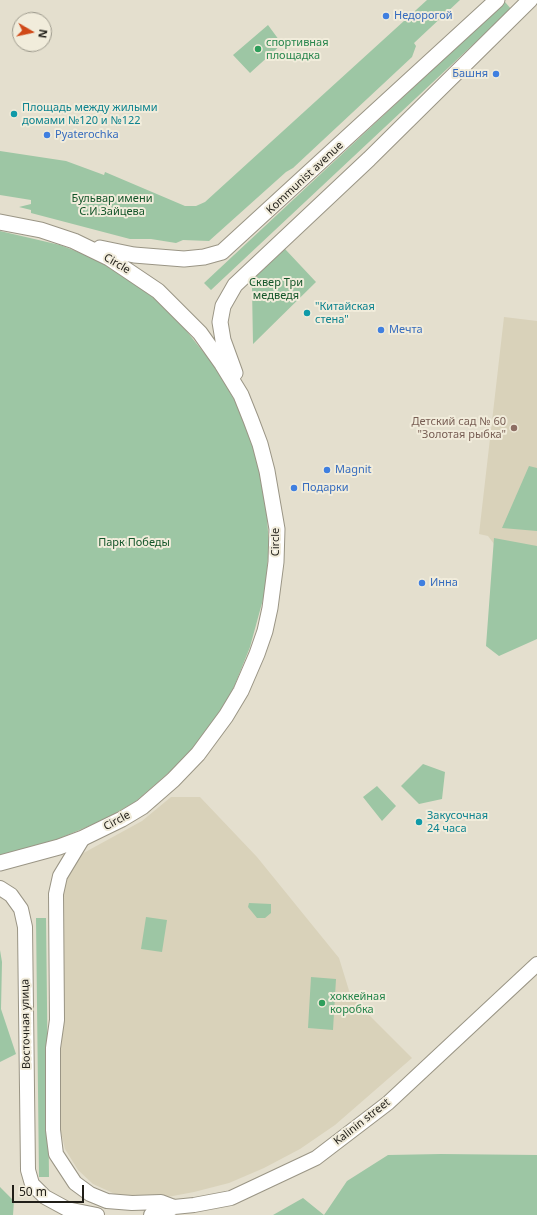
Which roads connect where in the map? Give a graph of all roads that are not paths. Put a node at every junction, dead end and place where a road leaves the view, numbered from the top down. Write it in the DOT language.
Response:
graph roads {
  1 [pos="497,0"];
  2 [pos="530,0"];
  3 [pos="0,222"];
  4 [pos="74,241"];
  5 [pos="241,395"];
  6 [pos="83,838"];
  7 [pos="0,863"];
  8 [pos="0,888"];
  9 [pos="537,964"];
  10 [pos="174,1207"];
  11 [pos="97,1215"];
  12 [pos="151,1215"];
  1 -- 4 [label="main road, Kommunist avenue"];
  2 -- 5 [label="main road"];
  3 -- 4 [label="main road, Circle"];
  4 -- 5 [label="main road, Circle"];
  5 -- 6 [label="main road, Circle"];
  6 -- 7 [label="main road, Circle"];
  6 -- 10 [label="main road"];
  8 -- 11 [label="main road, Восточная улица"];
  9 -- 10 [label="main road, Kalinin street"];
  10 -- 12 [label="main road, Kalinin street"];
}
